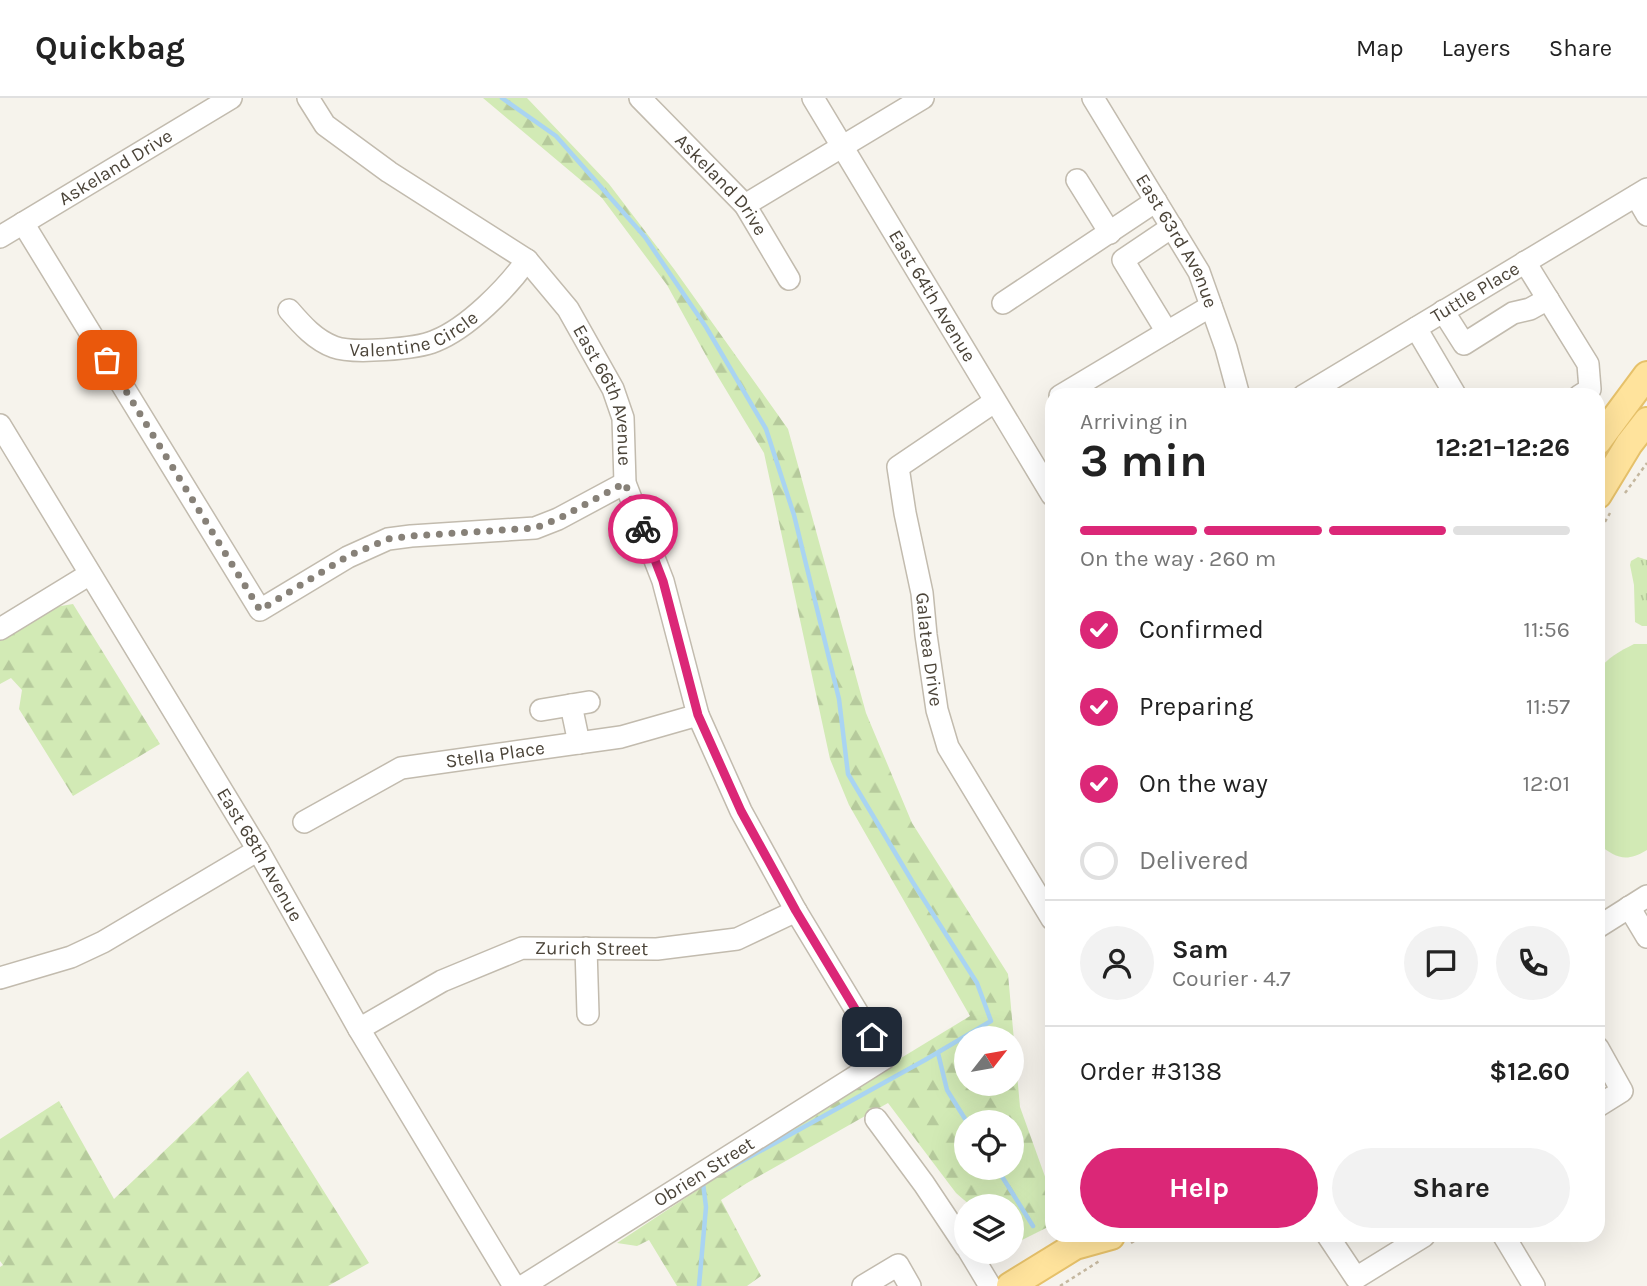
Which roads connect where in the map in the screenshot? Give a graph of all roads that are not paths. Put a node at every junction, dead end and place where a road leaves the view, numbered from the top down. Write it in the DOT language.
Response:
graph roads {
  1 [pos="231,98"];
  2 [pos="308,98"];
  3 [pos="640,98"];
  4 [pos="813,98"];
  5 [pos="923,98"];
  6 [pos="1093,98"];
  7 [pos="842,148"];
  8 [pos="1077,180"];
  9 [pos="1641,193"];
  10 [pos="1156,201"];
  11 [pos="745,205"];
  12 [pos="1647,215"];
  13 [pos="23,223"];
  14 [pos="1172,227"];
  15 [pos="1110,233"];
  16 [pos="0,237"];
  17 [pos="527,260"];
  18 [pos="1525,262"];
  19 [pos="789,279"];
  20 [pos="1548,299"];
  21 [pos="1003,303"];
  22 [pos="1211,306"];
  23 [pos="289,310"];
  24 [pos="1443,311"];
  25 [pos="1416,328"];
  26 [pos="1167,332"];
  27 [pos="1647,375"];
  28 [pos="1073,388"];
  29 [pos="1237,388"];
  30 [pos="1316,388"];
  31 [pos="1451,388"];
  32 [pos="1594,388"];
  33 [pos="1605,394"];
  34 [pos="994,402"];
  35 [pos="1647,421"];
  36 [pos="0,425"];
  37 [pos="625,483"];
  38 [pos="1605,483"];
  39 [pos="1045,484"];
  40 [pos="90,574"];
  41 [pos="0,629"];
  42 [pos="541,710"];
  43 [pos="698,715"];
  44 [pos="579,743"];
  45 [pos="304,822"];
  46 [pos="258,849"];
  47 [pos="1638,901"];
  48 [pos="1045,907"];
  49 [pos="796,911"];
  50 [pos="1605,922"];
  51 [pos="1647,937"];
  52 [pos="586,948"];
  53 [pos="0,978"];
  54 [pos="588,1014"];
  55 [pos="359,1029"];
  56 [pos="885,1058"];
  57 [pos="1605,1061"];
  58 [pos="1605,1102"];
  59 [pos="876,1119"];
  60 [pos="954,1229"];
  61 [pos="1075,1242"];
  62 [pos="1332,1242"];
  63 [pos="1414,1242"];
  64 [pos="1508,1242"];
  65 [pos="976,1264"];
  66 [pos="514,1286"];
  67 [pos="523,1286"];
  68 [pos="863,1286"];
  69 [pos="910,1286"];
  70 [pos="990,1286"];
  71 [pos="1010,1286"];
  72 [pos="1534,1286"];
  1 -- 13 [label="street, Askeland Drive"];
  2 -- 17 [label="street, East 66th Avenue"];
  3 -- 11 [label="street, Askeland Drive"];
  4 -- 7 [label="street, East 64th Avenue"];
  5 -- 7 [label="street"];
  6 -- 10 [label="street, East 63rd Avenue"];
  7 -- 11 [label="street"];
  7 -- 34 [label="street, East 64th Avenue"];
  8 -- 15 [label="street"];
  9 -- 12 [label="street"];
  9 -- 18 [label="street, Tuttle Place"];
  10 -- 14 [label="street, East 63rd Avenue"];
  10 -- 15 [label="street"];
  11 -- 19 [label="street, Askeland Drive"];
  13 -- 16 [label="street, Askeland Drive"];
  13 -- 37 [label="street"];
  14 -- 22 [label="street, East 63rd Avenue"];
  14 -- 26 [label="street"];
  15 -- 21 [label="street"];
  17 -- 23 [label="street, Valentine Circle"];
  17 -- 37 [label="street, East 66th Avenue"];
  18 -- 20 [label="street"];
  18 -- 24 [label="street, Tuttle Place"];
  20 -- 24 [label="street"];
  20 -- 32 [label="street"];
  22 -- 26 [label="street"];
  22 -- 29 [label="street, East 63rd Avenue"];
  24 -- 25 [label="street, Tuttle Place"];
  25 -- 30 [label="street, Tuttle Place"];
  25 -- 31 [label="street"];
  26 -- 28 [label="street"];
  27 -- 33 [label="main road"];
  34 -- 39 [label="street, East 64th Avenue"];
  34 -- 48 [label="street, Galatea Drive"];
  35 -- 38 [label="main road"];
  36 -- 40 [label="street, East 68th Avenue"];
  37 -- 43 [label="street, East 66th Avenue"];
  40 -- 41 [label="street"];
  40 -- 46 [label="street, East 68th Avenue"];
  42 -- 44 [label="street"];
  43 -- 44 [label="street, Stella Place"];
  43 -- 49 [label="street, East 66th Avenue"];
  44 -- 45 [label="street, Stella Place"];
  46 -- 53 [label="street"];
  46 -- 55 [label="street, East 68th Avenue"];
  47 -- 50 [label="street"];
  47 -- 51 [label="street"];
  49 -- 52 [label="street, Zurich Street"];
  49 -- 56 [label="street, East 66th Avenue"];
  52 -- 54 [label="street"];
  52 -- 55 [label="street, Zurich Street"];
  55 -- 66 [label="street, East 68th Avenue"];
  56 -- 67 [label="street, Obrien Street"];
  57 -- 58 [label="street"];
  59 -- 60 [label="street"];
  61 -- 71 [label="main road"];
  62 -- 63 [label="street"];
  64 -- 72 [label="street"];
  65 -- 70 [label="street"];
  68 -- 69 [label="street"];
}
